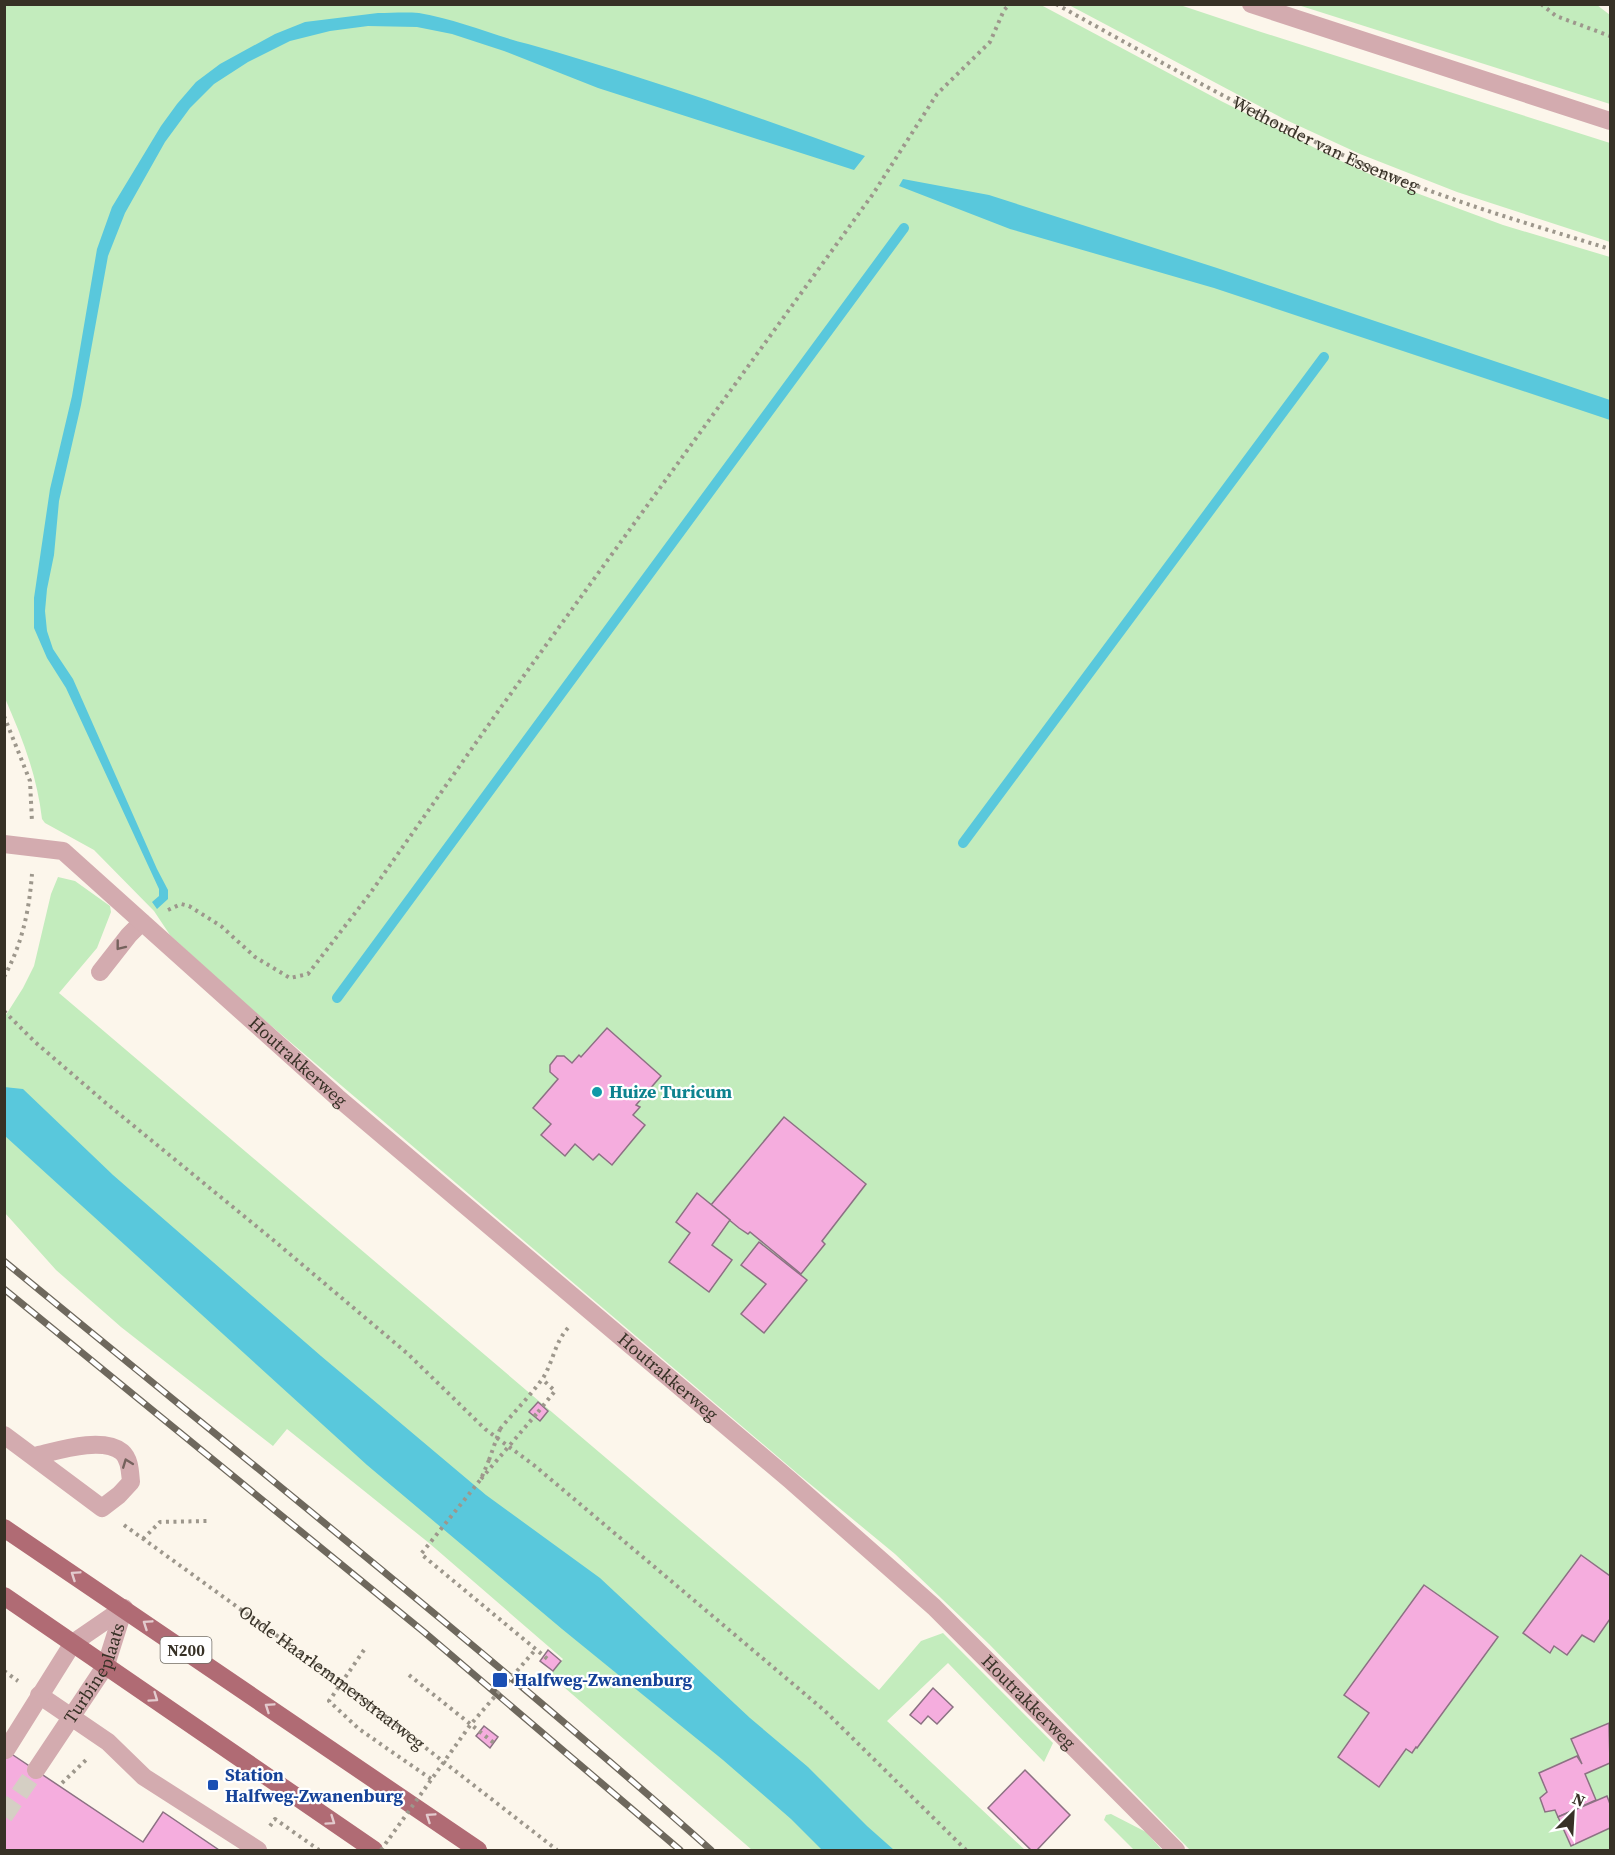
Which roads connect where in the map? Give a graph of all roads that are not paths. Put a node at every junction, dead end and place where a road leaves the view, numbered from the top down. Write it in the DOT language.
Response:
graph roads {
  1 [pos="1251,4"];
  2 [pos="1611,121"];
  3 [pos="4,844"];
  4 [pos="142,922"];
  5 [pos="100,972"];
  6 [pos="4,1435"];
  7 [pos="35,1456"];
  8 [pos="4,1528"];
  9 [pos="4,1596"];
  10 [pos="124,1608"];
  11 [pos="74,1643"];
  12 [pos="105,1665"];
  13 [pos="39,1695"];
  14 [pos="70,1718"];
  15 [pos="6,1750"];
  16 [pos="36,1770"];
  17 [pos="258,1851"];
  18 [pos="374,1851"];
  19 [pos="478,1851"];
  20 [pos="1176,1851"];
  1 -- 2 [label="street"];
  3 -- 4 [label="street, Houtrakkerweg"];
  4 -- 5 [label="street, one-way"];
  4 -- 20 [label="street, Houtrakkerweg"];
  6 -- 7 [label="street"];
  7 -- 7 [label="street, one-way"];
  10 -- 8 [label="main road, N200, one-way"];
  9 -- 11 [label="main road"];
  10 -- 11 [label="street, Turbineplaats"];
  10 -- 12 [label="street, Turbineplaats"];
  19 -- 10 [label="main road, N200, one-way"];
  11 -- 12 [label="main road"];
  11 -- 13 [label="street, Turbineplaats"];
  12 -- 14 [label="street, Turbineplaats"];
  12 -- 18 [label="main road, one-way"];
  13 -- 14 [label="street"];
  13 -- 15 [label="street, Turbineplaats"];
  14 -- 16 [label="street, Turbineplaats"];
  14 -- 17 [label="street"];
}
